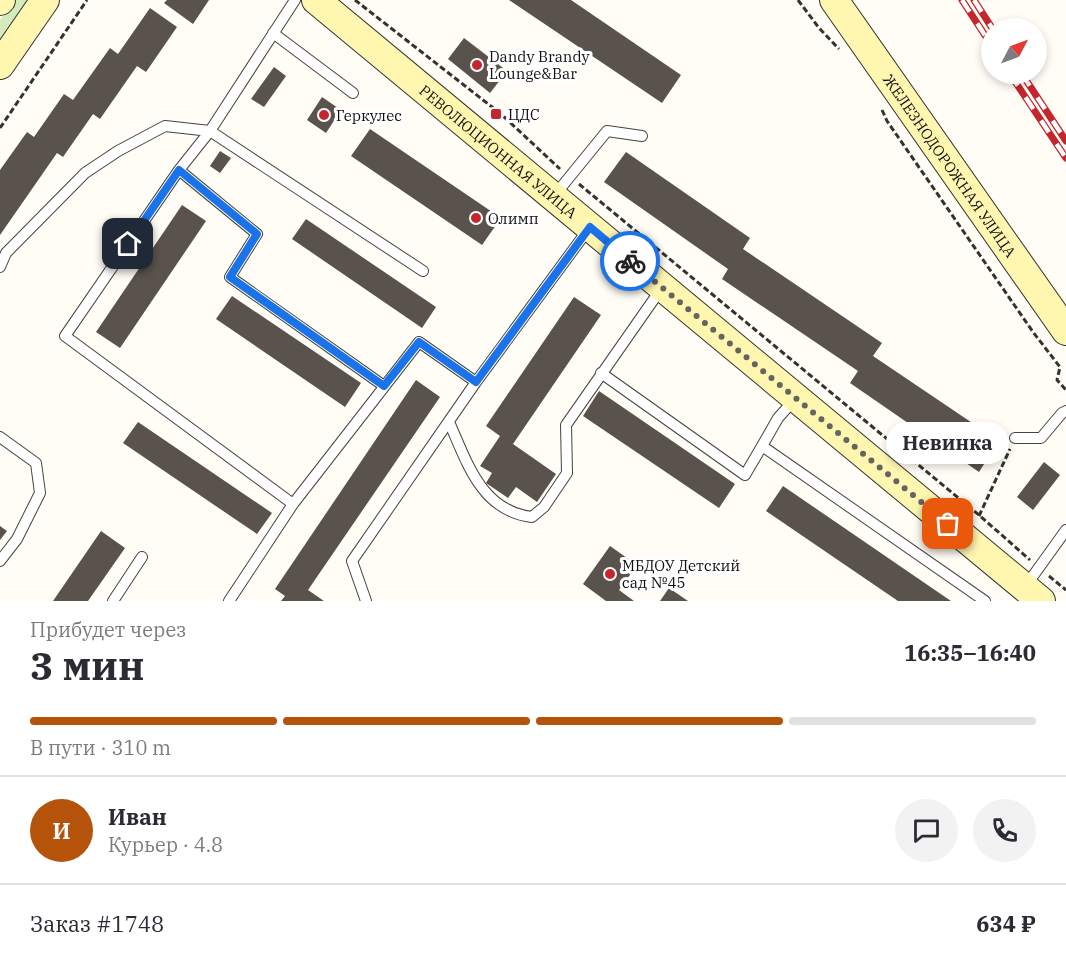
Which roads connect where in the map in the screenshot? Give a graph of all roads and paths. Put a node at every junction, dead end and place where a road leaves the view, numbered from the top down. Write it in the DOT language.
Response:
graph roads {
  1 [pos="45,0"];
  2 [pos="87,0"];
  3 [pos="295,0"];
  4 [pos="316,0"];
  5 [pos="355,0"];
  6 [pos="798,0"];
  7 [pos="834,0"];
  8 [pos="273,33"];
  9 [pos="842,52"];
  10 [pos="0,65"];
  11 [pos="353,93"];
  12 [pos="879,102"];
  13 [pos="0,128"];
  14 [pos="210,131"];
  15 [pos="642,136"];
  16 [pos="179,170"];
  17 [pos="561,186"];
  18 [pos="590,227"];
  19 [pos="0,267"];
  20 [pos="423,271"];
  21 [pos="662,288"];
  22 [pos="1066,331"];
  23 [pos="601,373"];
  24 [pos="476,382"];
  25 [pos="384,386"];
  26 [pos="1066,390"];
  27 [pos="796,398"];
  28 [pos="1066,411"];
  29 [pos="449,422"];
  30 [pos="0,437"];
  31 [pos="1015,438"];
  32 [pos="762,446"];
  33 [pos="293,504"];
  34 [pos="979,515"];
  35 [pos="1066,530"];
  36 [pos="142,557"];
  37 [pos="0,561"];
  38 [pos="1035,585"];
  39 [pos="1066,590"];
  40 [pos="112,601"];
  41 [pos="229,601"];
  42 [pos="366,601"];
  43 [pos="985,601"];
  1 -- 10 [label="main road"];
  2 -- 13 [label="path"];
  3 -- 8 [label="lane"];
  4 -- 17 [label="main road, РЕВОЛЮЦИОННАЯ УЛИЦА"];
  5 -- 17 [label="path"];
  6 -- 9 [label="path"];
  7 -- 22 [label="main road, ЖЕЛЕЗНОДОРОЖНАЯ УЛИЦА"];
  8 -- 11 [label="lane"];
  8 -- 14 [label="lane"];
  12 -- 26 [label="path"];
  14 -- 16 [label="lane"];
  14 -- 19 [label="lane"];
  14 -- 20 [label="lane"];
  15 -- 17 [label="lane"];
  16 -- 25 [label="lane"];
  16 -- 33 [label="lane"];
  17 -- 18 [label="main road, РЕВОЛЮЦИОННАЯ УЛИЦА"];
  17 -- 34 [label="path"];
  18 -- 21 [label="main road, РЕВОЛЮЦИОННАЯ УЛИЦА"];
  18 -- 24 [label="lane"];
  21 -- 23 [label="lane"];
  21 -- 27 [label="main road, РЕВОЛЮЦИОННАЯ УЛИЦА"];
  23 -- 29 [label="lane"];
  23 -- 32 [label="lane"];
  24 -- 25 [label="lane"];
  24 -- 29 [label="lane"];
  25 -- 33 [label="lane"];
  27 -- 32 [label="lane"];
  27 -- 38 [label="main road, РЕВОЛЮЦИОННАЯ УЛИЦА"];
  28 -- 31 [label="lane"];
  29 -- 42 [label="lane"];
  30 -- 37 [label="lane"];
  31 -- 34 [label="path"];
  32 -- 43 [label="lane"];
  33 -- 41 [label="lane"];
  34 -- 38 [label="path"];
  35 -- 38 [label="lane"];
  36 -- 40 [label="lane"];
  38 -- 39 [label="path"];
}
